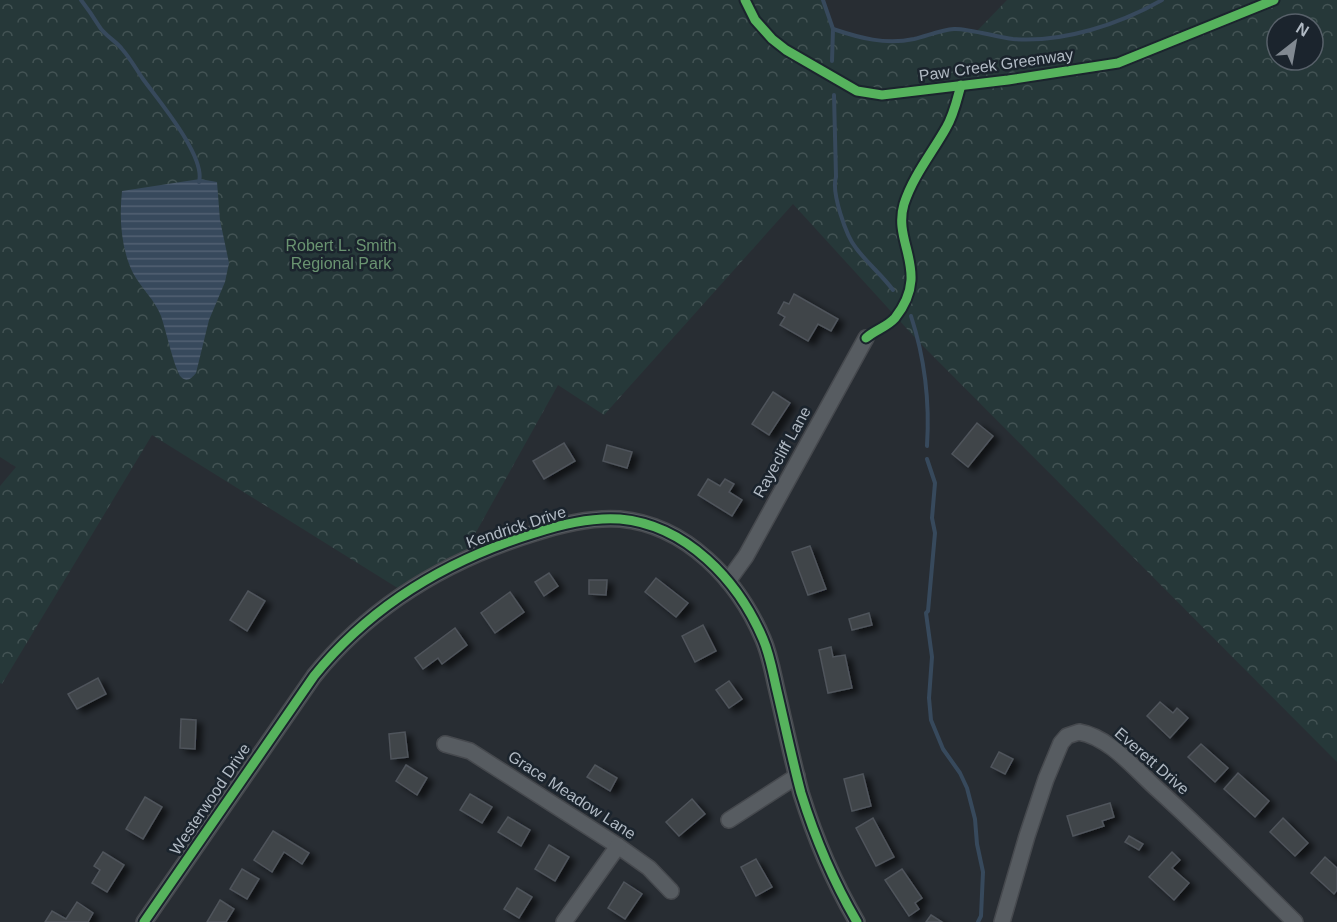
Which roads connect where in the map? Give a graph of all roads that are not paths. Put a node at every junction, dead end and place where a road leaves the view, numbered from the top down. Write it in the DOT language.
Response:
graph roads {
  1 [pos="866,338"];
  2 [pos="728,581"];
  3 [pos="301,693"];
  4 [pos="445,744"];
  5 [pos="797,776"];
  6 [pos="729,819"];
  7 [pos="618,846"];
  8 [pos="672,891"];
  9 [pos="144,922"];
  10 [pos="564,922"];
  11 [pos="857,922"];
  12 [pos="1002,922"];
  13 [pos="1295,922"];
  1 -- 2 [label="street, Rayecliff Lane"];
  2 -- 3 [label="street, Kendrick Drive"];
  2 -- 5 [label="street, Kendrick Drive"];
  3 -- 9 [label="street, Westerwood Drive"];
  4 -- 7 [label="street, Grace Meadow Lane"];
  5 -- 6 [label="street"];
  5 -- 11 [label="street, Kendrick Drive"];
  7 -- 8 [label="street, Grace Meadow Lane"];
  7 -- 10 [label="street"];
  12 -- 13 [label="street, Everett Drive"];
}
